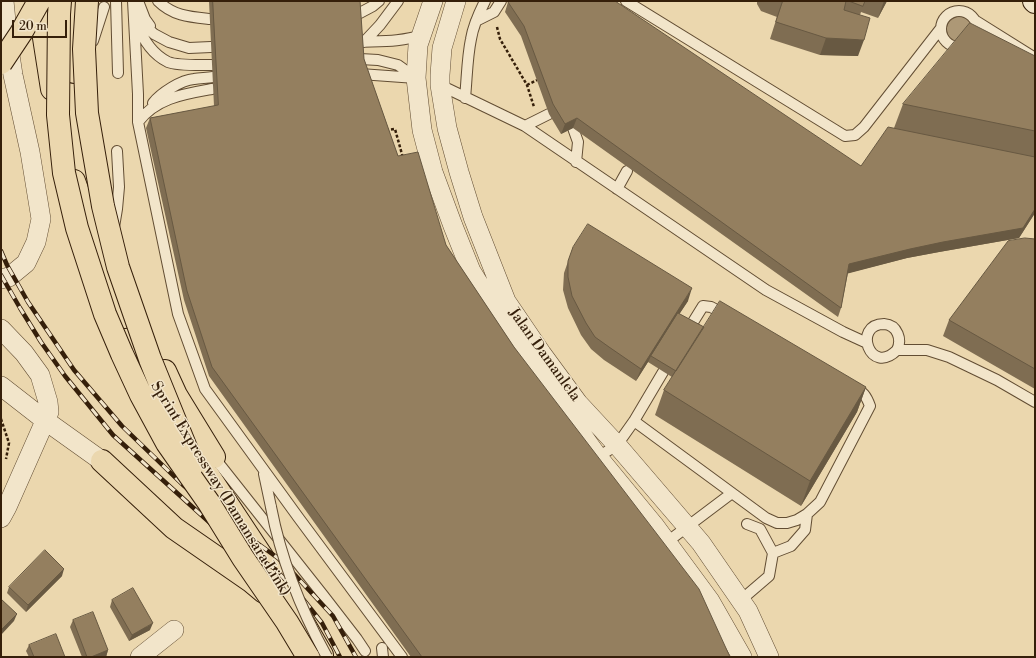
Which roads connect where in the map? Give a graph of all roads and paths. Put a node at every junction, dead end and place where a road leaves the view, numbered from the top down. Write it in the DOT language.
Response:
graph roads {
  1 [pos="4,1"];
  2 [pos="41,1"];
  3 [pos="60,1"];
  4 [pos="72,1"];
  5 [pos="116,1"];
  6 [pos="128,1"];
  7 [pos="134,1"];
  8 [pos="138,1"];
  9 [pos="158,1"];
  10 [pos="379,1"];
  11 [pos="398,1"];
  12 [pos="433,1"];
  13 [pos="456,1"];
  14 [pos="485,1"];
  15 [pos="501,1"];
  16 [pos="626,1"];
  17 [pos="95,3"];
  18 [pos="958,6"];
  19 [pos="494,12"];
  20 [pos="134,14"];
  21 [pos="356,15"];
  22 [pos="210,19"];
  23 [pos="476,20"];
  24 [pos="976,21"];
  25 [pos="941,28"];
  26 [pos="422,35"];
  27 [pos="160,38"];
  28 [pos="211,47"];
  29 [pos="1035,58"];
  30 [pos="360,59"];
  31 [pos="1,63"];
  32 [pos="213,65"];
  33 [pos="118,73"];
  34 [pos="360,74"];
  35 [pos="213,77"];
  36 [pos="416,78"];
  37 [pos="537,80"];
  38 [pos="527,85"];
  39 [pos="440,86"];
  40 [pos="212,89"];
  41 [pos="466,98"];
  42 [pos="145,113"];
  43 [pos="549,114"];
  44 [pos="138,122"];
  45 [pos="525,126"];
  46 [pos="573,128"];
  47 [pos="382,131"];
  48 [pos="117,151"];
  49 [pos="576,162"];
  50 [pos="405,164"];
  51 [pos="627,171"];
  52 [pos="617,189"];
  53 [pos="113,231"];
  54 [pos="1,279"];
  55 [pos="732,318"];
  56 [pos="690,327"];
  57 [pos="1,329"];
  58 [pos="867,343"];
  59 [pos="897,350"];
  60 [pos="663,372"];
  61 [pos="848,384"];
  62 [pos="1,386"];
  63 [pos="1035,402"];
  64 [pos="1,419"];
  65 [pos="46,421"];
  66 [pos="634,421"];
  67 [pos="617,445"];
  68 [pos="213,456"];
  69 [pos="598,457"];
  70 [pos="102,461"];
  71 [pos="6,463"];
  72 [pos="263,470"];
  73 [pos="732,493"];
  74 [pos="209,503"];
  75 [pos="807,514"];
  76 [pos="1,518"];
  77 [pos="747,524"];
  78 [pos="687,527"];
  79 [pos="667,542"];
  80 [pos="773,553"];
  81 [pos="741,600"];
  82 [pos="304,624"];
  83 [pos="174,630"];
  84 [pos="365,651"];
  85 [pos="140,657"];
  86 [pos="308,657"];
  87 [pos="323,657"];
  88 [pos="328,657"];
  89 [pos="335,657"];
  90 [pos="402,657"];
  91 [pos="742,657"];
  92 [pos="769,657"];
  1 -- 54 [label="street"];
  2 -- 31 [label="highway, bridge"];
  2 -- 82 [label="highway, Sprint Expressway (Damansara Link)"];
  3 -- 74 [label="highway, Sprint Expressway (Damansara Link), bridge"];
  4 -- 53 [label="highway"];
  5 -- 33 [label="lane"];
  6 -- 20 [label="lane"];
  7 -- 20 [label="lane"];
  8 -- 27 [label="lane"];
  9 -- 22 [label="lane"];
  10 -- 21 [label="lane"];
  11 -- 26 [label="lane"];
  12 -- 26 [label="street, Jalan Damanlela"];
  13 -- 39 [label="street, Jalan Damanlela"];
  14 -- 23 [label="lane"];
  15 -- 19 [label="lane"];
  16 -- 25 [label="lane"];
  17 -- 53 [label="highway"];
  17 -- 74 [label="highway, bridge"];
  18 -- 24 [label="lane"];
  18 -- 25 [label="lane"];
  19 -- 23 [label="lane"];
  19 -- 38 [label="path"];
  20 -- 27 [label="lane"];
  20 -- 32 [label="lane"];
  20 -- 44 [label="lane"];
  23 -- 41 [label="lane"];
  24 -- 25 [label="lane"];
  24 -- 29 [label="lane"];
  26 -- 36 [label="street, Jalan Damanlela"];
  27 -- 28 [label="lane"];
  30 -- 36 [label="lane"];
  34 -- 36 [label="lane"];
  35 -- 42 [label="lane"];
  36 -- 39 [label="street"];
  36 -- 69 [label="street, Jalan Damanlela"];
  37 -- 38 [label="path"];
  38 -- 45 [label="path"];
  39 -- 41 [label="lane"];
  39 -- 67 [label="street, Jalan Damanlela"];
  40 -- 42 [label="lane"];
  41 -- 45 [label="lane"];
  42 -- 44 [label="lane"];
  43 -- 45 [label="lane"];
  44 -- 72 [label="lane"];
  45 -- 49 [label="lane"];
  46 -- 49 [label="lane"];
  47 -- 50 [label="path"];
  48 -- 53 [label="lane"];
  49 -- 52 [label="lane"];
  51 -- 52 [label="lane"];
  52 -- 58 [label="lane"];
  53 -- 68 [label="highway"];
  55 -- 56 [label="lane"];
  57 -- 65 [label="street"];
  58 -- 59 [label="lane"];
  58 -- 59 [label="lane"];
  59 -- 63 [label="lane"];
  60 -- 66 [label="lane"];
  61 -- 75 [label="lane"];
  62 -- 65 [label="street"];
  64 -- 71 [label="path"];
  65 -- 70 [label="street"];
  65 -- 76 [label="street"];
  66 -- 67 [label="lane"];
  66 -- 73 [label="lane"];
  67 -- 69 [label="lane"];
  67 -- 78 [label="street, Jalan Damanlela"];
  68 -- 84 [label="lane"];
  68 -- 89 [label="highway"];
  69 -- 79 [label="street, Jalan Damanlela"];
  70 -- 82 [label="highway"];
  72 -- 88 [label="lane, bridge"];
  72 -- 90 [label="lane"];
  73 -- 75 [label="lane"];
  73 -- 78 [label="lane"];
  74 -- 86 [label="highway, Sprint Expressway (Damansara Link), bridge"];
  75 -- 80 [label="lane"];
  77 -- 80 [label="lane"];
  78 -- 79 [label="lane"];
  78 -- 81 [label="street, Jalan Damanlela"];
  79 -- 91 [label="street, Jalan Damanlela"];
  80 -- 81 [label="lane"];
  81 -- 92 [label="street, Jalan Damanlela"];
  82 -- 87 [label="highway, Sprint Expressway (Damansara Link)"];
  83 -- 85 [label="street"];
}
